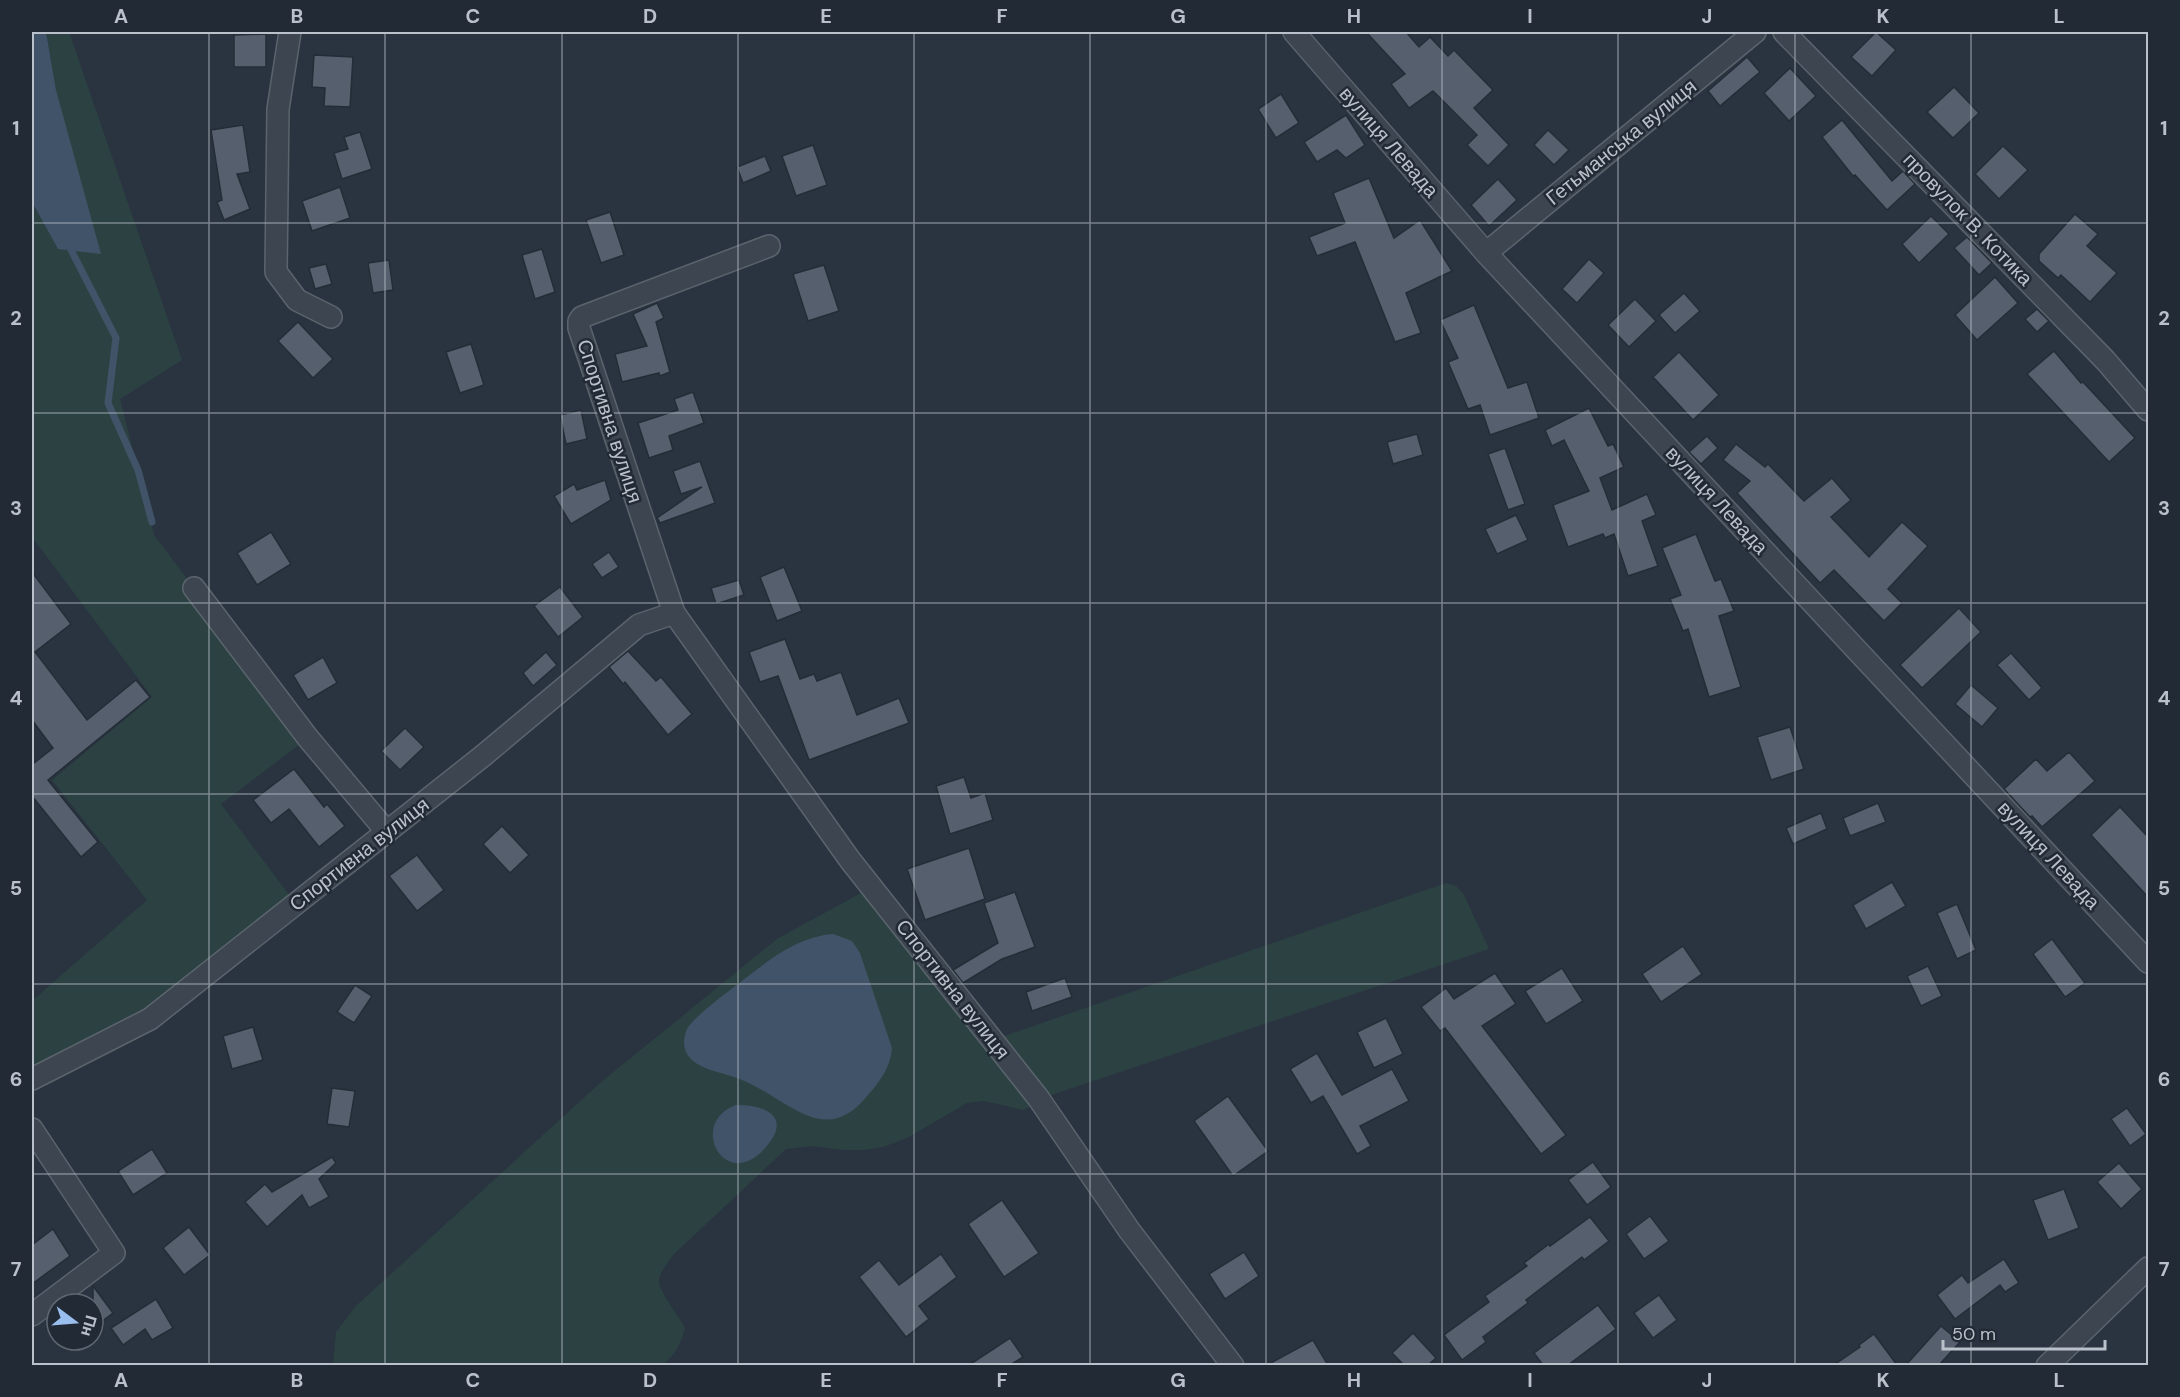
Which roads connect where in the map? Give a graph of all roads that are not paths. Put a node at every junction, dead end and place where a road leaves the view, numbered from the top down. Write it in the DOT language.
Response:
graph roads {
  1 [pos="290,32"];
  2 [pos="1294,32"];
  3 [pos="1755,32"];
  4 [pos="1784,32"];
  5 [pos="769,246"];
  6 [pos="1486,253"];
  7 [pos="331,316"];
  8 [pos="2148,410"];
  9 [pos="194,588"];
  10 [pos="674,613"];
  11 [pos="387,832"];
  12 [pos="2148,962"];
  13 [pos="32,1079"];
  14 [pos="32,1129"];
  15 [pos="2148,1268"];
  16 [pos="32,1316"];
  17 [pos="1233,1365"];
  18 [pos="2047,1365"];
  1 -- 7 [label="street"];
  2 -- 6 [label="street, вулиця Левада"];
  3 -- 6 [label="street, Гетьманська вулиця"];
  4 -- 8 [label="street, провулок В. Котика"];
  5 -- 10 [label="street, Спортивна вулиця"];
  6 -- 12 [label="street, вулиця Левада"];
  9 -- 11 [label="street"];
  10 -- 11 [label="street, Спортивна вулиця"];
  10 -- 17 [label="street, Спортивна вулиця"];
  11 -- 13 [label="street, Спортивна вулиця"];
  14 -- 16 [label="street"];
  15 -- 18 [label="street"];
}
